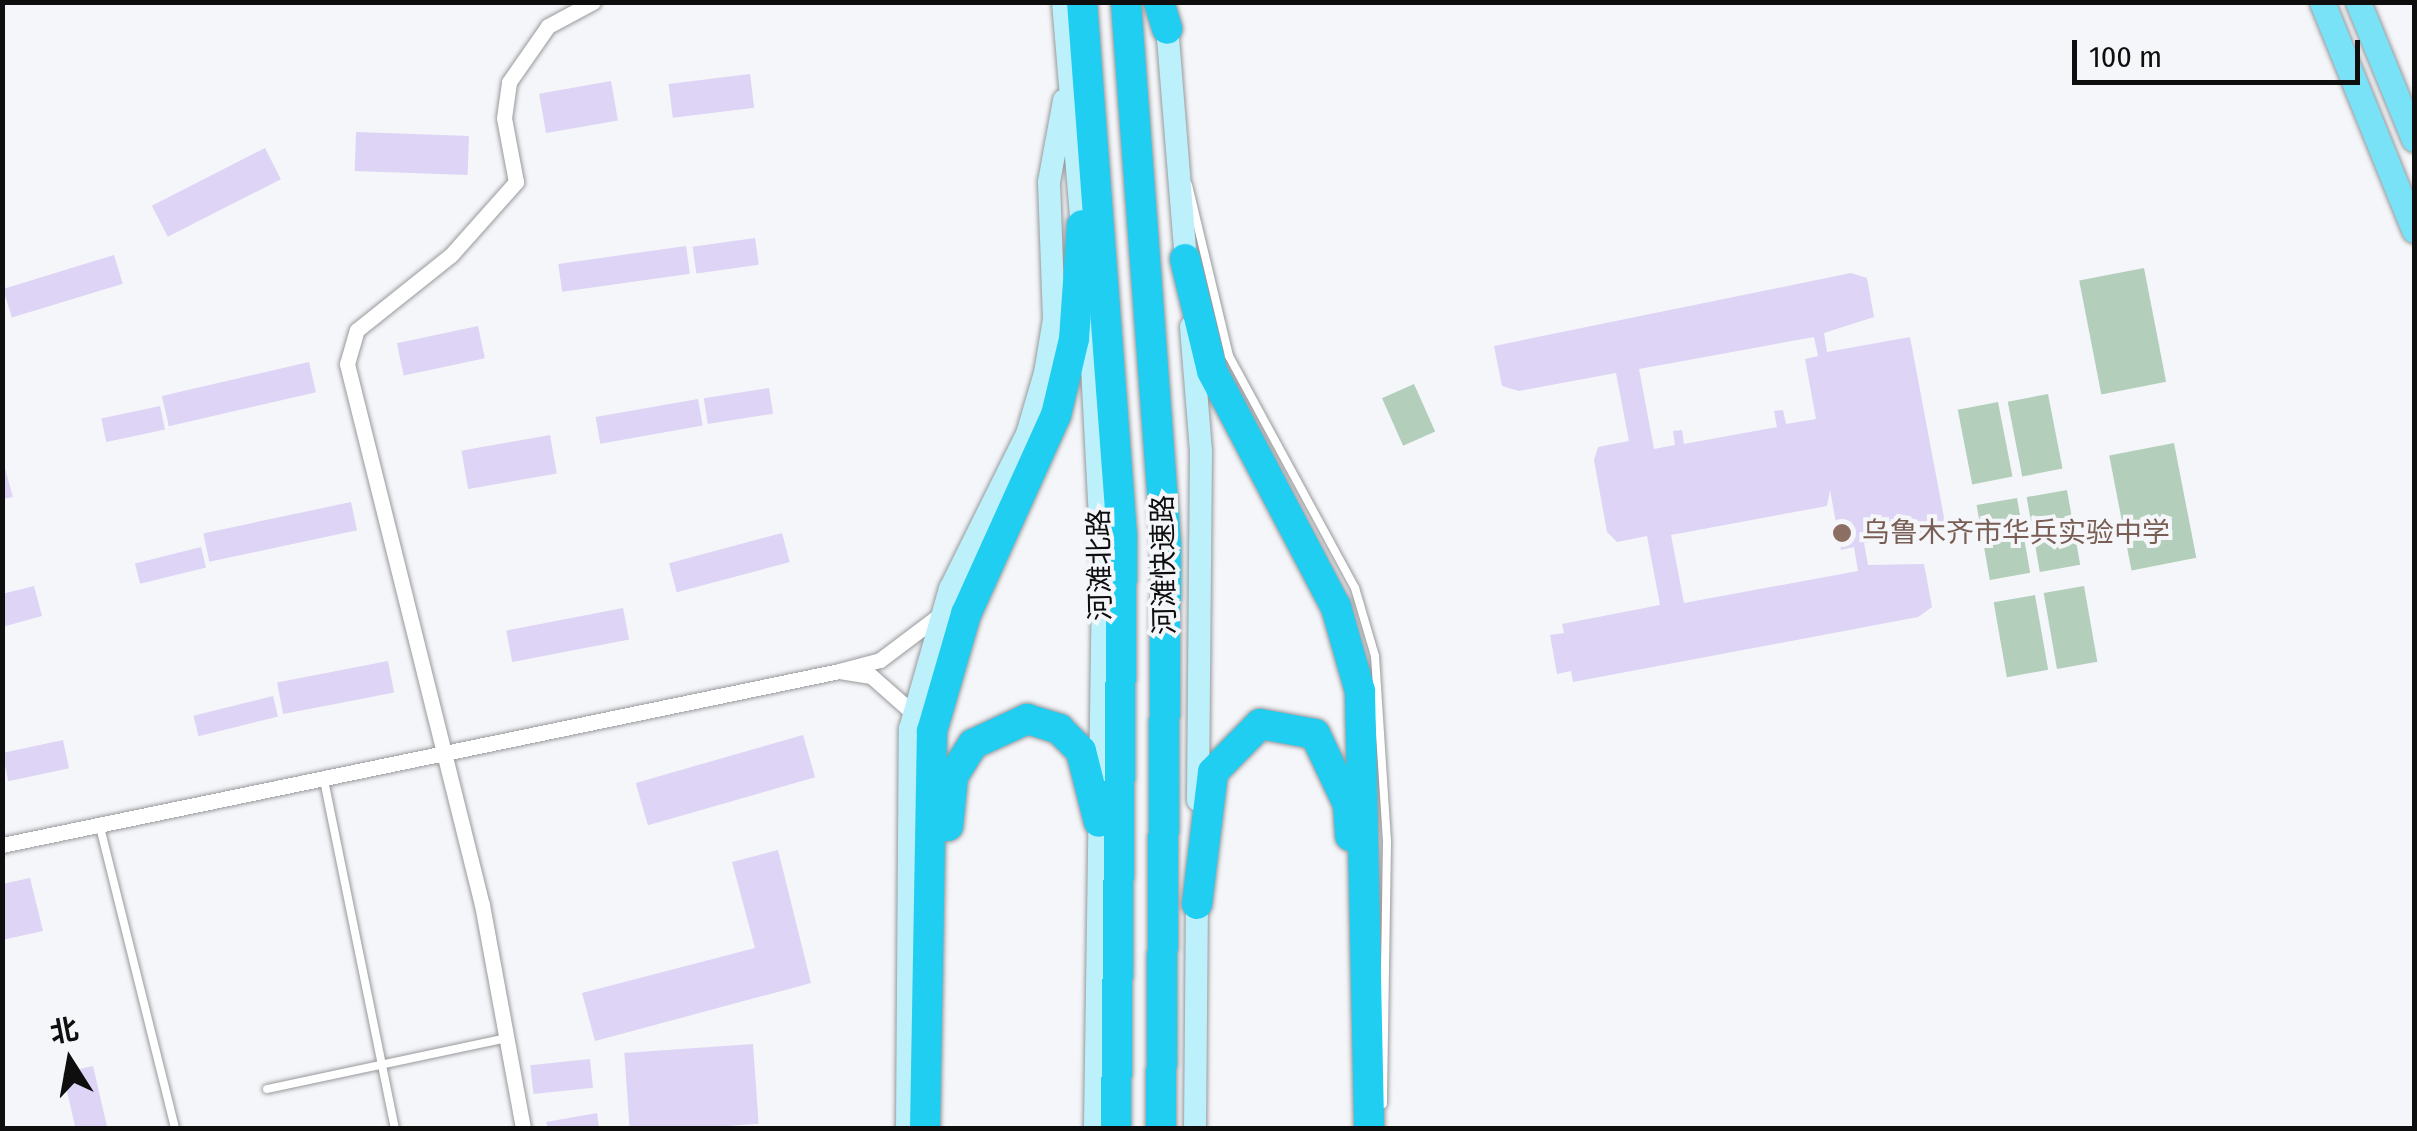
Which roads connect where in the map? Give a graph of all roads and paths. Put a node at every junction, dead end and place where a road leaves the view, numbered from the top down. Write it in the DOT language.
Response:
graph roads {
  1 [pos="593,2"];
  2 [pos="1126,2"];
  3 [pos="2322,2"];
  4 [pos="2358,2"];
  5 [pos="1069,9"];
  6 [pos="1164,11"];
  7 [pos="1070,72"];
  8 [pos="2414,139"];
  9 [pos="1178,163"];
  10 [pos="1082,225"];
  11 [pos="2414,230"];
  12 [pos="1186,260"];
  13 [pos="940,614"];
  14 [pos="840,672"];
  15 [pos="914,713"];
  16 [pos="448,755"];
  17 [pos="325,784"];
  18 [pos="1099,822"];
  19 [pos="100,827"];
  20 [pos="2,845"];
  21 [pos="939,889"];
  22 [pos="1197,904"];
  23 [pos="1362,905"];
  24 [pos="507,1038"];
  25 [pos="383,1062"];
  26 [pos="267,1089"];
  27 [pos="175,1128"];
  28 [pos="395,1128"];
  29 [pos="523,1128"];
  30 [pos="907,1128"];
  31 [pos="925,1128"];
  32 [pos="943,1128"];
  33 [pos="1095,1128"];
  34 [pos="1116,1128"];
  35 [pos="1161,1128"];
  36 [pos="1195,1128"];
  37 [pos="1351,1128"];
  38 [pos="1368,1128"];
  39 [pos="1383,1128"];
  1 -- 16 [label="street"];
  2 -- 35 [label="highway, 河滩快速路"];
  3 -- 11 [label="main road"];
  4 -- 8 [label="main road"];
  5 -- 7 [label="street, 河滩北路"];
  5 -- 34 [label="highway, 河滩快速路"];
  6 -- 9 [label="street"];
  7 -- 10 [label="street, 河滩北路"];
  7 -- 13 [label="street"];
  9 -- 12 [label="street"];
  9 -- 39 [label="lane"];
  10 -- 18 [label="street, 河滩北路"];
  10 -- 21 [label="highway"];
  12 -- 22 [label="street"];
  12 -- 23 [label="highway"];
  13 -- 14 [label="street"];
  13 -- 15 [label="street"];
  14 -- 15 [label="street"];
  14 -- 16 [label="street"];
  15 -- 30 [label="street"];
  16 -- 17 [label="street"];
  16 -- 24 [label="street"];
  17 -- 19 [label="street"];
  17 -- 25 [label="lane"];
  18 -- 21 [label="highway"];
  18 -- 33 [label="street, 河滩北路"];
  19 -- 20 [label="street"];
  19 -- 27 [label="lane"];
  21 -- 31 [label="highway"];
  21 -- 32 [label="highway"];
  22 -- 23 [label="highway"];
  22 -- 36 [label="street"];
  23 -- 37 [label="highway"];
  23 -- 38 [label="highway"];
  24 -- 25 [label="lane"];
  24 -- 29 [label="street"];
  25 -- 26 [label="lane"];
  25 -- 28 [label="lane"];
}
